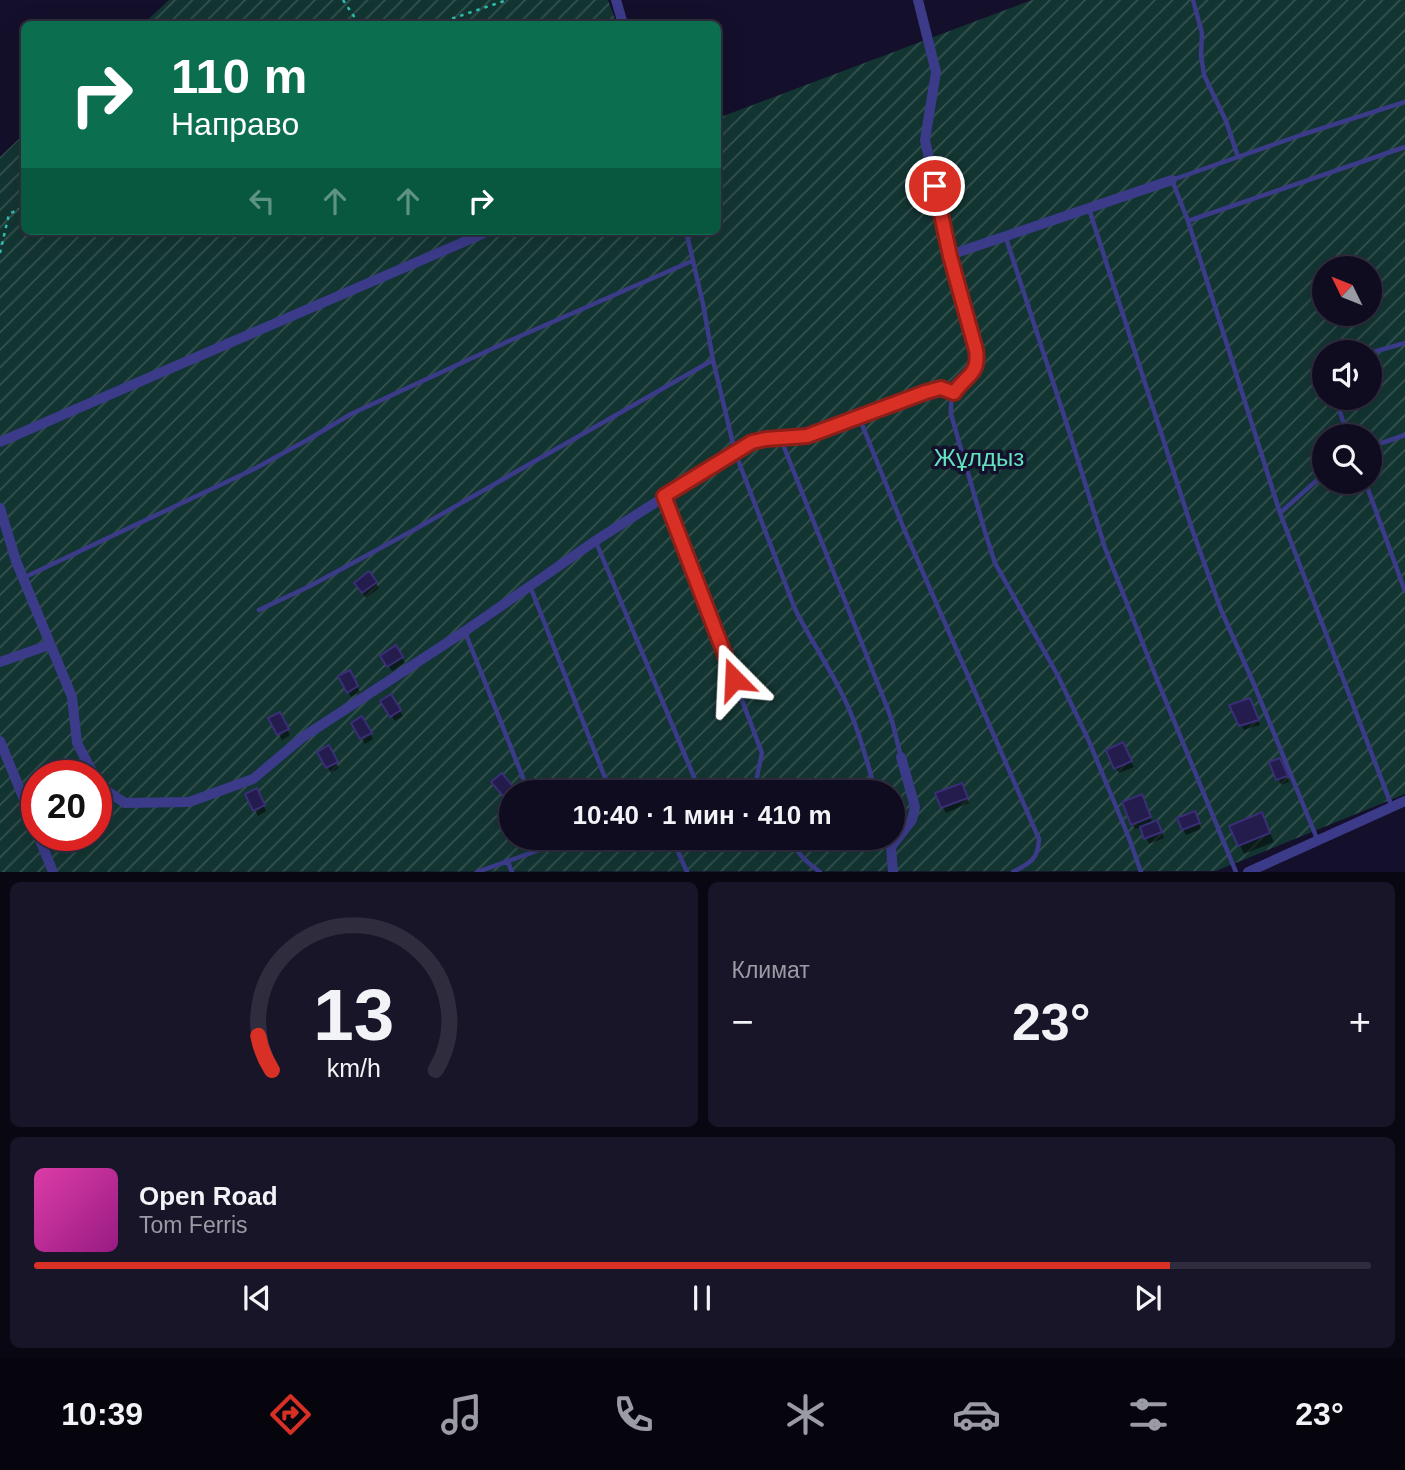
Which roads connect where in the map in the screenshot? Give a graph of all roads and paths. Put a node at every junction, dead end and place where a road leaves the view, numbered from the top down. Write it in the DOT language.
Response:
graph roads {
  1 [pos="343,0"];
  2 [pos="507,0"];
  3 [pos="616,0"];
  4 [pos="918,0"];
  5 [pos="1194,0"];
  6 [pos="357,21"];
  7 [pos="445,21"];
  8 [pos="622,21"];
  9 [pos="1405,102"];
  10 [pos="1405,147"];
  11 [pos="1238,157"];
  12 [pos="1172,180"];
  13 [pos="21,208"];
  14 [pos="1088,208"];
  15 [pos="1188,221"];
  16 [pos="480,235"];
  17 [pos="687,235"];
  18 [pos="1006,235"];
  19 [pos="0,253"];
  20 [pos="950,256"];
  21 [pos="692,261"];
  22 [pos="1405,343"];
  23 [pos="1382,350"];
  24 [pos="713,360"];
  25 [pos="954,393"];
  26 [pos="859,417"];
  27 [pos="1405,435"];
  28 [pos="780,438"];
  29 [pos="0,442"];
  30 [pos="1382,443"];
  31 [pos="735,452"];
  32 [pos="1312,485"];
  33 [pos="1370,494"];
  34 [pos="664,496"];
  35 [pos="0,508"];
  36 [pos="1280,513"];
  37 [pos="595,541"];
  38 [pos="22,578"];
  39 [pos="530,585"];
  40 [pos="1405,591"];
  41 [pos="258,610"];
  42 [pos="464,631"];
  43 [pos="50,645"];
  44 [pos="0,662"];
  45 [pos="0,741"];
  46 [pos="901,757"];
  47 [pos="86,760"];
  48 [pos="524,780"];
  49 [pos="606,780"];
  50 [pos="695,780"];
  51 [pos="756,780"];
  52 [pos="872,780"];
  53 [pos="21,792"];
  54 [pos="112,794"];
  55 [pos="1405,801"];
  56 [pos="1392,807"];
  57 [pos="905,827"];
  58 [pos="1318,841"];
  59 [pos="540,850"];
  60 [pos="677,850"];
  61 [pos="796,850"];
  62 [pos="891,850"];
  63 [pos="45,851"];
  64 [pos="507,860"];
  65 [pos="53,872"];
  66 [pos="477,872"];
  67 [pos="512,872"];
  68 [pos="687,872"];
  69 [pos="820,872"];
  70 [pos="893,872"];
  71 [pos="1013,872"];
  72 [pos="1141,872"];
  73 [pos="1237,872"];
  74 [pos="1248,872"];
  1 -- 6 [label="path"];
  2 -- 7 [label="path"];
  3 -- 8 [label="street"];
  4 -- 20 [label="street"];
  5 -- 11 [label="lane"];
  9 -- 11 [label="lane"];
  10 -- 15 [label="lane"];
  11 -- 12 [label="lane"];
  12 -- 14 [label="street"];
  12 -- 15 [label="lane"];
  13 -- 19 [label="path"];
  14 -- 18 [label="street"];
  14 -- 58 [label="lane"];
  15 -- 36 [label="lane"];
  16 -- 29 [label="street"];
  17 -- 21 [label="lane"];
  18 -- 20 [label="street"];
  18 -- 73 [label="lane"];
  20 -- 25 [label="lane"];
  21 -- 24 [label="lane"];
  21 -- 38 [label="lane"];
  22 -- 23 [label="lane"];
  24 -- 31 [label="lane"];
  24 -- 41 [label="lane"];
  25 -- 26 [label="lane"];
  25 -- 72 [label="lane"];
  26 -- 28 [label="lane"];
  26 -- 71 [label="lane"];
  27 -- 30 [label="lane"];
  28 -- 31 [label="lane"];
  28 -- 46 [label="lane"];
  31 -- 34 [label="street"];
  31 -- 52 [label="lane"];
  32 -- 36 [label="lane"];
  33 -- 40 [label="lane"];
  34 -- 37 [label="street"];
  34 -- 51 [label="lane"];
  35 -- 38 [label="street"];
  36 -- 56 [label="lane"];
  37 -- 39 [label="street"];
  37 -- 50 [label="lane"];
  38 -- 43 [label="street"];
  39 -- 42 [label="street"];
  39 -- 49 [label="lane"];
  42 -- 48 [label="lane"];
  42 -- 54 [label="street"];
  43 -- 44 [label="street"];
  43 -- 47 [label="street"];
  45 -- 53 [label="street"];
  46 -- 57 [label="street"];
  55 -- 56 [label="street"];
  56 -- 58 [label="street"];
  58 -- 74 [label="street"];
  59 -- 64 [label="lane"];
  60 -- 68 [label="lane"];
  61 -- 69 [label="lane"];
  62 -- 70 [label="street"];
  63 -- 65 [label="street"];
  64 -- 66 [label="lane"];
  64 -- 67 [label="lane"];
}
